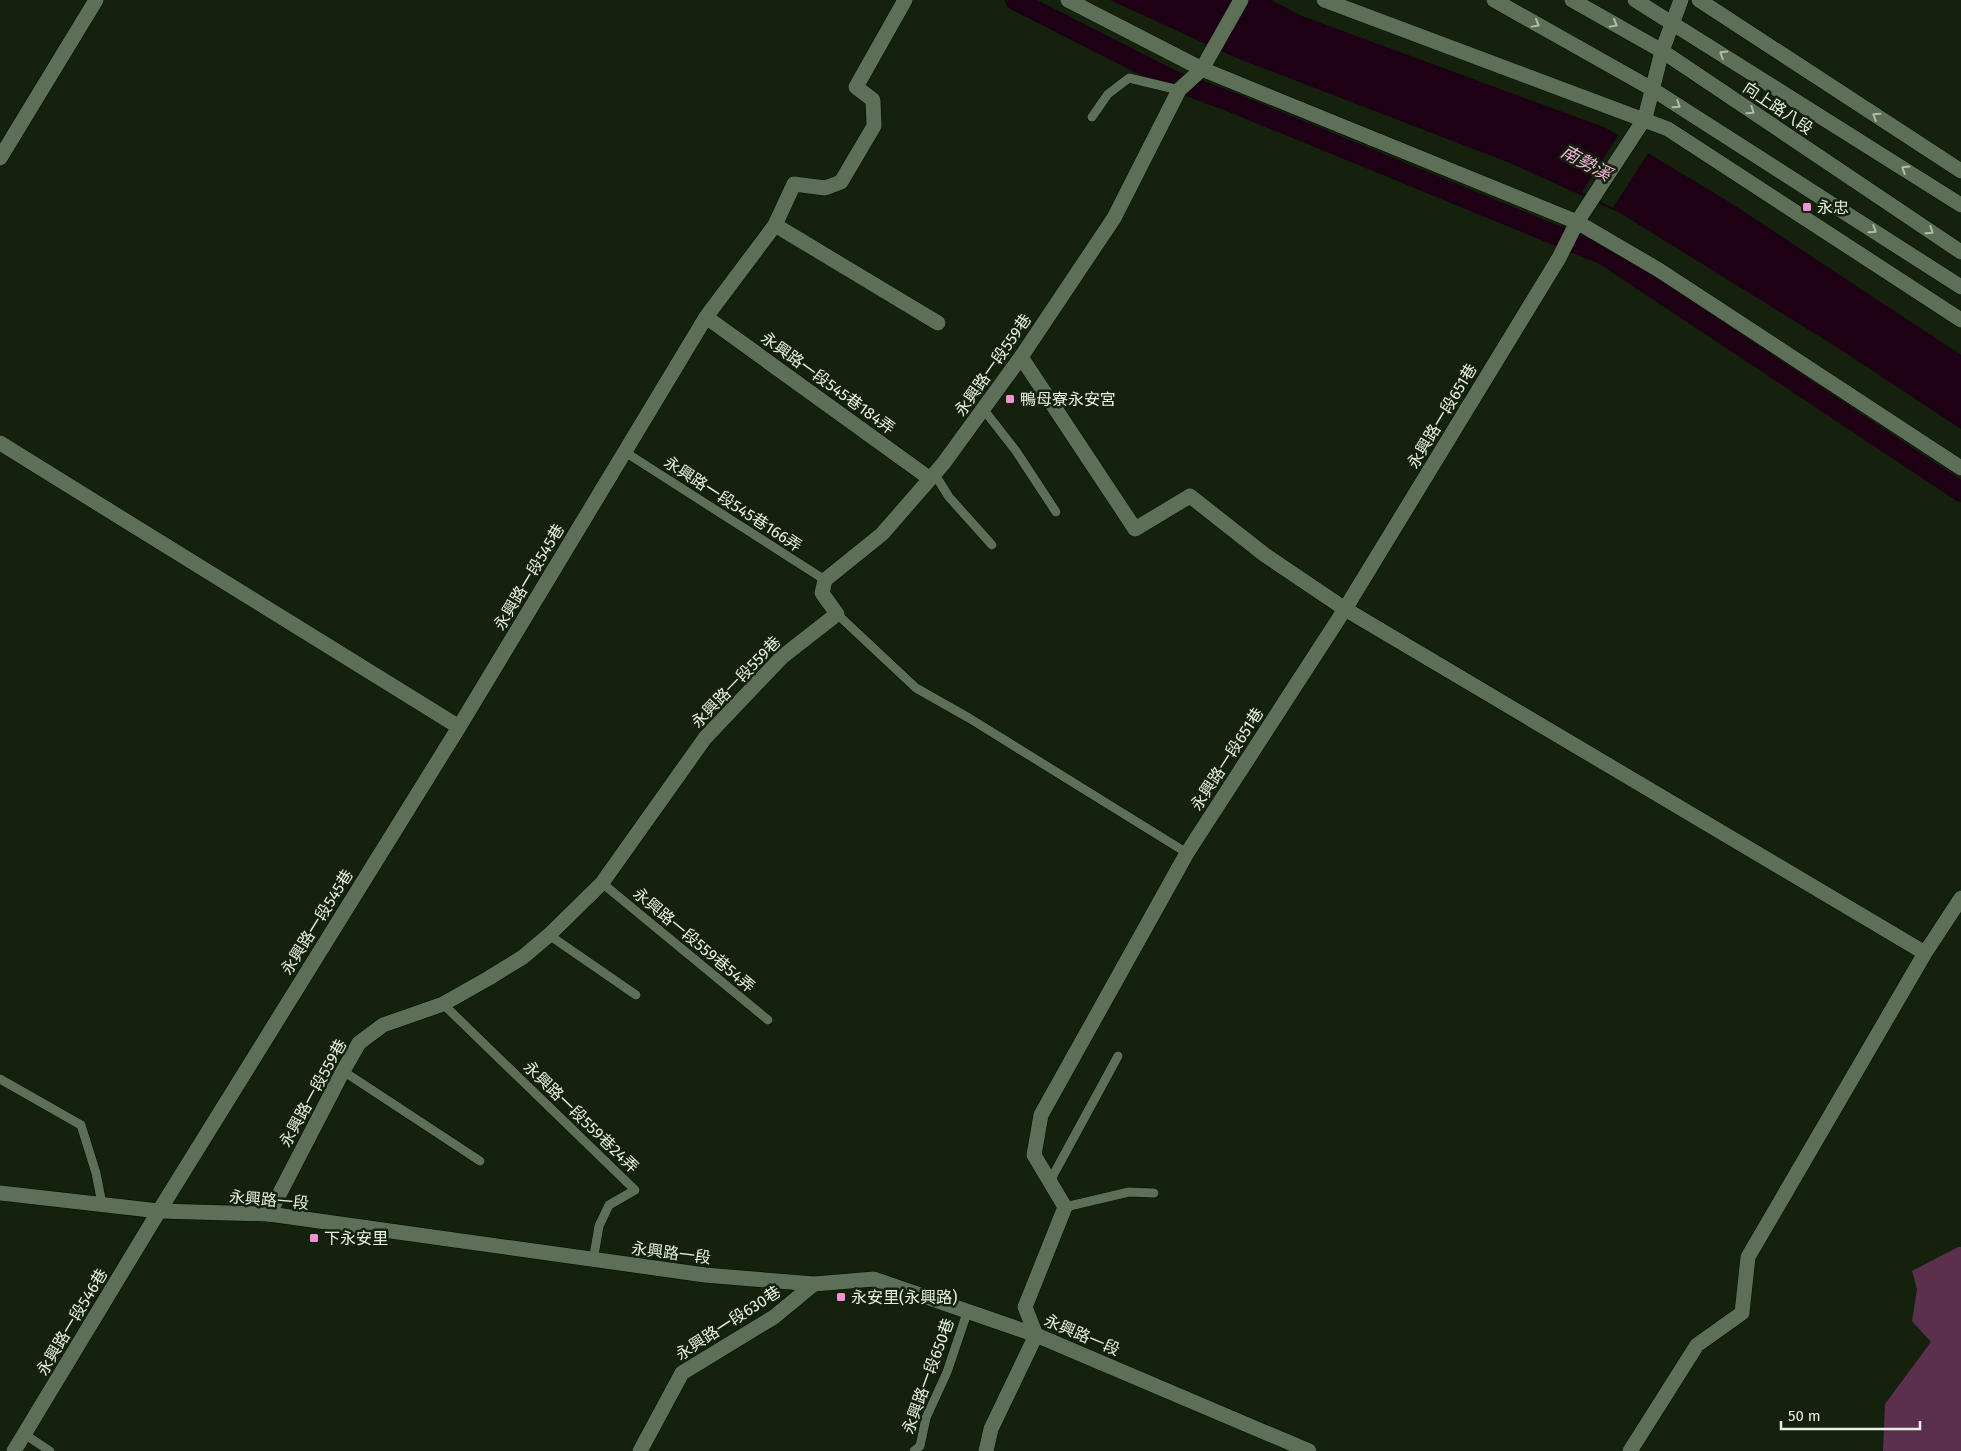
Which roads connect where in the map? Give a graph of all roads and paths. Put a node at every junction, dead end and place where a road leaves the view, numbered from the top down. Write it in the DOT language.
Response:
graph roads {
  1 [pos="96,0"];
  2 [pos="904,0"];
  3 [pos="1068,0"];
  4 [pos="1241,0"];
  5 [pos="1324,0"];
  6 [pos="1494,0"];
  7 [pos="1572,0"];
  8 [pos="1634,0"];
  9 [pos="1681,0"];
  10 [pos="1700,0"];
  11 [pos="1673,22"];
  12 [pos="1662,51"];
  13 [pos="1202,69"];
  14 [pos="1652,89"];
  15 [pos="1178,90"];
  16 [pos="1092,118"];
  17 [pos="1645,118"];
  18 [pos="0,158"];
  19 [pos="1961,171"];
  20 [pos="1961,205"];
  21 [pos="1577,222"];
  22 [pos="775,225"];
  23 [pos="1961,252"];
  24 [pos="1961,287"];
  25 [pos="706,317"];
  26 [pos="1961,320"];
  27 [pos="938,323"];
  28 [pos="1021,358"];
  29 [pos="984,410"];
  30 [pos="0,443"];
  31 [pos="625,452"];
  32 [pos="1961,468"];
  33 [pos="931,475"];
  34 [pos="1056,512"];
  35 [pos="992,545"];
  36 [pos="825,580"];
  37 [pos="1345,609"];
  38 [pos="837,614"];
  39 [pos="459,727"];
  40 [pos="1187,853"];
  41 [pos="602,883"];
  42 [pos="1961,898"];
  43 [pos="549,936"];
  44 [pos="1925,953"];
  45 [pos="636,995"];
  46 [pos="443,1004"];
  47 [pos="768,1020"];
  48 [pos="1118,1056"];
  49 [pos="343,1070"];
  50 [pos="0,1079"];
  51 [pos="480,1161"];
  52 [pos="1050,1181"];
  53 [pos="0,1193"];
  54 [pos="1154,1193"];
  55 [pos="102,1204"];
  56 [pos="1066,1207"];
  57 [pos="159,1211"];
  58 [pos="269,1214"];
  59 [pos="593,1261"];
  60 [pos="814,1284"];
  61 [pos="968,1310"];
  62 [pos="1036,1335"];
  63 [pos="24,1434"];
  64 [pos="14,1451"];
  65 [pos="50,1451"];
  66 [pos="640,1451"];
  67 [pos="914,1451"];
  68 [pos="986,1451"];
  69 [pos="1308,1451"];
  70 [pos="1630,1451"];
  1 -- 18 [label="street"];
  2 -- 22 [label="street, 永興路一段545巷"];
  3 -- 13 [label="street"];
  4 -- 13 [label="street, 永興路一段559巷"];
  5 -- 17 [label="street"];
  6 -- 14 [label="street, one-way"];
  7 -- 12 [label="street, 向上路八段, one-way"];
  8 -- 11 [label="street, 向上路八段"];
  9 -- 11 [label="street, 永興路一段651巷"];
  19 -- 10 [label="street, one-way"];
  11 -- 12 [label="street, 永興路一段651巷"];
  20 -- 11 [label="street, 向上路八段, one-way"];
  12 -- 14 [label="street, 永興路一段651巷"];
  12 -- 23 [label="street, 向上路八段, one-way"];
  13 -- 15 [label="street, 永興路一段559巷"];
  13 -- 21 [label="street"];
  14 -- 17 [label="street, 永興路一段651巷"];
  14 -- 24 [label="street, one-way"];
  15 -- 16 [label="lane"];
  15 -- 28 [label="street, 永興路一段559巷"];
  17 -- 21 [label="street, 永興路一段651巷"];
  17 -- 26 [label="street"];
  21 -- 32 [label="street"];
  21 -- 37 [label="street, 永興路一段651巷"];
  22 -- 25 [label="street, 永興路一段545巷"];
  22 -- 27 [label="street"];
  25 -- 31 [label="street, 永興路一段545巷"];
  25 -- 33 [label="street, 永興路一段545巷184弄"];
  28 -- 29 [label="street, 永興路一段559巷"];
  28 -- 37 [label="street"];
  29 -- 33 [label="street, 永興路一段559巷"];
  29 -- 34 [label="lane"];
  30 -- 39 [label="street"];
  31 -- 36 [label="lane, 永興路一段545巷166弄"];
  31 -- 39 [label="street, 永興路一段545巷"];
  33 -- 35 [label="lane"];
  33 -- 36 [label="street, 永興路一段559巷"];
  36 -- 38 [label="street"];
  37 -- 40 [label="street, 永興路一段651巷"];
  37 -- 44 [label="street"];
  38 -- 40 [label="lane"];
  38 -- 41 [label="street, 永興路一段559巷"];
  39 -- 57 [label="street, 永興路一段545巷"];
  40 -- 52 [label="street, 永興路一段651巷"];
  41 -- 43 [label="street, 永興路一段559巷"];
  41 -- 47 [label="lane, 永興路一段559巷54弄"];
  42 -- 44 [label="street"];
  43 -- 45 [label="lane"];
  43 -- 46 [label="street, 永興路一段559巷"];
  44 -- 70 [label="street"];
  46 -- 49 [label="street, 永興路一段559巷"];
  46 -- 59 [label="lane, 永興路一段559巷24弄"];
  48 -- 52 [label="lane"];
  49 -- 51 [label="lane"];
  49 -- 58 [label="street, 永興路一段559巷"];
  50 -- 55 [label="lane"];
  52 -- 56 [label="street, 永興路一段651巷"];
  53 -- 55 [label="street, 永興路一段"];
  54 -- 56 [label="lane"];
  55 -- 57 [label="street, 永興路一段"];
  56 -- 62 [label="street"];
  57 -- 58 [label="street, 永興路一段"];
  57 -- 63 [label="street, 永興路一段546巷"];
  58 -- 59 [label="street, 永興路一段"];
  59 -- 60 [label="street, 永興路一段"];
  60 -- 61 [label="street, 永興路一段"];
  60 -- 66 [label="street, 永興路一段630巷"];
  61 -- 62 [label="street, 永興路一段"];
  61 -- 67 [label="lane, 永興路一段650巷"];
  62 -- 68 [label="street"];
  62 -- 69 [label="street, 永興路一段"];
  63 -- 64 [label="street, 永興路一段546巷"];
  63 -- 65 [label="lane"];
}
